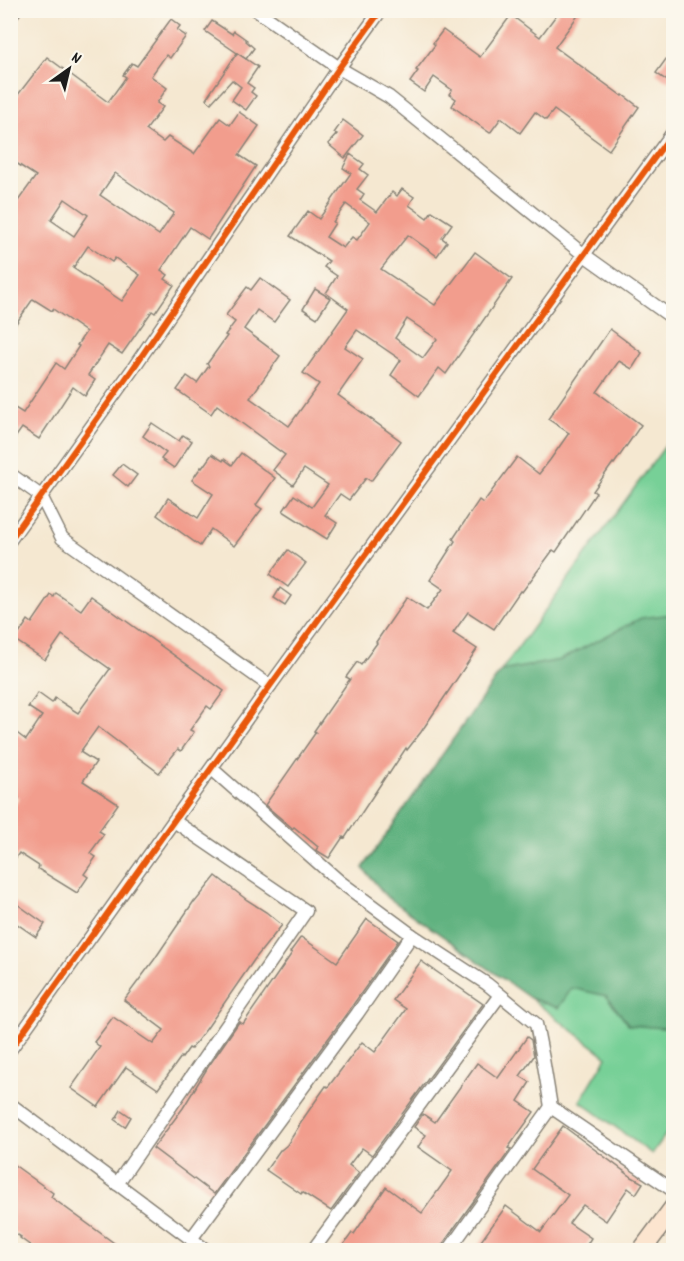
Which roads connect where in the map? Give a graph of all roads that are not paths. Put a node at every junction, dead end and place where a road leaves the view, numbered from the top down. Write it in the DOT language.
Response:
graph roads {
  1 [pos="15,10"];
  2 [pos="256,10"];
  3 [pos="381,10"];
  4 [pos="10,16"];
  5 [pos="339,68"];
  6 [pos="674,131"];
  7 [pos="583,254"];
  8 [pos="674,319"];
  9 [pos="10,474"];
  10 [pos="41,496"];
  11 [pos="10,540"];
  12 [pos="270,686"];
  13 [pos="212,769"];
  14 [pos="174,822"];
  15 [pos="412,935"];
  16 [pos="500,995"];
  17 [pos="10,1050"];
  18 [pos="10,1104"];
  19 [pos="551,1107"];
  20 [pos="117,1184"];
  21 [pos="674,1191"];
  22 [pos="674,1207"];
  23 [pos="191,1239"];
  24 [pos="206,1251"];
  25 [pos="313,1251"];
  26 [pos="449,1251"];
  27 [pos="642,1251"];
  1 -- 4 [label="street"];
  2 -- 5 [label="street"];
  3 -- 5 [label="street"];
  5 -- 7 [label="street"];
  5 -- 10 [label="street"];
  6 -- 7 [label="street"];
  7 -- 8 [label="street"];
  7 -- 12 [label="street"];
  9 -- 10 [label="street"];
  10 -- 11 [label="street"];
  10 -- 12 [label="street"];
  12 -- 13 [label="street"];
  13 -- 14 [label="street"];
  13 -- 15 [label="street"];
  14 -- 17 [label="street"];
  14 -- 20 [label="street"];
  15 -- 16 [label="street"];
  15 -- 23 [label="street"];
  16 -- 19 [label="street"];
  16 -- 25 [label="street"];
  18 -- 20 [label="street"];
  19 -- 21 [label="street"];
  19 -- 26 [label="street"];
  20 -- 23 [label="street"];
  22 -- 27 [label="street"];
  23 -- 24 [label="street"];
}
